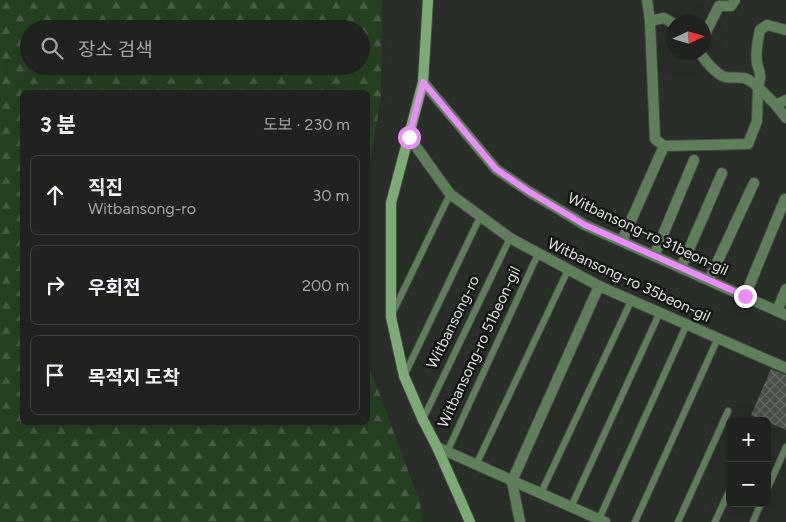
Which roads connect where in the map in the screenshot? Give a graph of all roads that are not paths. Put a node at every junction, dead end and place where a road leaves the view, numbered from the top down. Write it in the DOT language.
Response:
graph roads {
  1 [pos="428,0"];
  2 [pos="647,0"];
  3 [pos="735,0"];
  4 [pos="666,19"];
  5 [pos="650,21"];
  6 [pos="711,22"];
  7 [pos="786,30"];
  8 [pos="705,60"];
  9 [pos="423,82"];
  10 [pos="758,87"];
  11 [pos="786,100"];
  12 [pos="776,105"];
  13 [pos="786,118"];
  14 [pos="409,137"];
  15 [pos="664,146"];
  16 [pos="694,160"];
  17 [pos="722,173"];
  18 [pos="754,183"];
  19 [pos="450,194"];
  20 [pos="785,199"];
  21 [pos="480,217"];
  22 [pos="510,238"];
  23 [pos="622,241"];
  24 [pos="538,254"];
  25 [pos="654,256"];
  26 [pos="681,268"];
  27 [pos="568,270"];
  28 [pos="709,280"];
  29 [pos="599,286"];
  30 [pos="786,289"];
  31 [pos="745,296"];
  32 [pos="632,299"];
  33 [pos="660,312"];
  34 [pos="782,313"];
  35 [pos="391,317"];
  36 [pos="687,324"];
  37 [pos="718,338"];
  38 [pos="786,368"];
  39 [pos="404,376"];
  40 [pos="728,411"];
  41 [pos="423,420"];
  42 [pos="437,447"];
  43 [pos="786,448"];
  44 [pos="448,452"];
  45 [pos="476,465"];
  46 [pos="512,481"];
  47 [pos="771,481"];
  48 [pos="541,493"];
  49 [pos="726,498"];
  50 [pos="570,507"];
  51 [pos="759,507"];
  52 [pos="602,521"];
  53 [pos="470,522"];
  54 [pos="520,522"];
  55 [pos="635,522"];
  56 [pos="678,522"];
  57 [pos="715,522"];
  58 [pos="753,522"];
  1 -- 9 [label="main road, Witbansong-ro"];
  2 -- 5 [label="street"];
  3 -- 6 [label="street"];
  4 -- 5 [label="street"];
  5 -- 15 [label="street"];
  7 -- 10 [label="street"];
  8 -- 10 [label="street"];
  9 -- 14 [label="main road, Witbansong-ro"];
  9 -- 23 [label="street, Witbansong-ro 31beon-gil"];
  10 -- 12 [label="street"];
  10 -- 15 [label="street"];
  11 -- 12 [label="street"];
  12 -- 13 [label="street"];
  14 -- 19 [label="street, Witbansong-ro 35beon-gil"];
  14 -- 35 [label="main road, Witbansong-ro"];
  15 -- 23 [label="street"];
  16 -- 25 [label="street"];
  17 -- 26 [label="street"];
  18 -- 28 [label="street"];
  19 -- 21 [label="street, Witbansong-ro 35beon-gil"];
  19 -- 35 [label="lane"];
  20 -- 31 [label="street"];
  21 -- 22 [label="street, Witbansong-ro 35beon-gil"];
  21 -- 39 [label="lane, Witbansong-ro"];
  22 -- 24 [label="street, Witbansong-ro 35beon-gil"];
  22 -- 41 [label="lane, Witbansong-ro"];
  23 -- 25 [label="street, Witbansong-ro 31beon-gil"];
  24 -- 27 [label="street, Witbansong-ro 35beon-gil"];
  24 -- 44 [label="lane, Witbansong-ro 51beon-gil"];
  25 -- 26 [label="street, Witbansong-ro 31beon-gil"];
  26 -- 28 [label="street, Witbansong-ro 31beon-gil"];
  27 -- 29 [label="street, Witbansong-ro 35beon-gil"];
  27 -- 45 [label="lane"];
  28 -- 31 [label="street, Witbansong-ro 31beon-gil"];
  29 -- 32 [label="street, Witbansong-ro 35beon-gil"];
  29 -- 46 [label="street"];
  30 -- 34 [label="street"];
  31 -- 34 [label="street, Witbansong-ro 31beon-gil"];
  32 -- 33 [label="street, Witbansong-ro 35beon-gil"];
  32 -- 48 [label="lane"];
  33 -- 36 [label="street, Witbansong-ro 35beon-gil"];
  33 -- 50 [label="lane"];
  35 -- 39 [label="main road, Witbansong-ro"];
  36 -- 37 [label="street, Witbansong-ro 35beon-gil"];
  36 -- 52 [label="lane, Witbansong-ro 51beon-gil"];
  37 -- 38 [label="street, Witbansong-ro 35beon-gil"];
  37 -- 55 [label="lane"];
  39 -- 41 [label="main road, Witbansong-ro"];
  40 -- 56 [label="lane"];
  41 -- 42 [label="main road, Witbansong-ro"];
  42 -- 44 [label="street, Witbansong-ro 51beon-gil"];
  42 -- 53 [label="main road, Witbansong-ro"];
  43 -- 47 [label="lane"];
  44 -- 45 [label="street, Witbansong-ro 51beon-gil"];
  45 -- 46 [label="street, Witbansong-ro 51beon-gil"];
  46 -- 48 [label="street, Witbansong-ro 51beon-gil"];
  46 -- 54 [label="street"];
  48 -- 50 [label="street, Witbansong-ro 51beon-gil"];
  49 -- 57 [label="lane"];
  50 -- 52 [label="street, Witbansong-ro 51beon-gil"];
  51 -- 58 [label="lane"];
}
